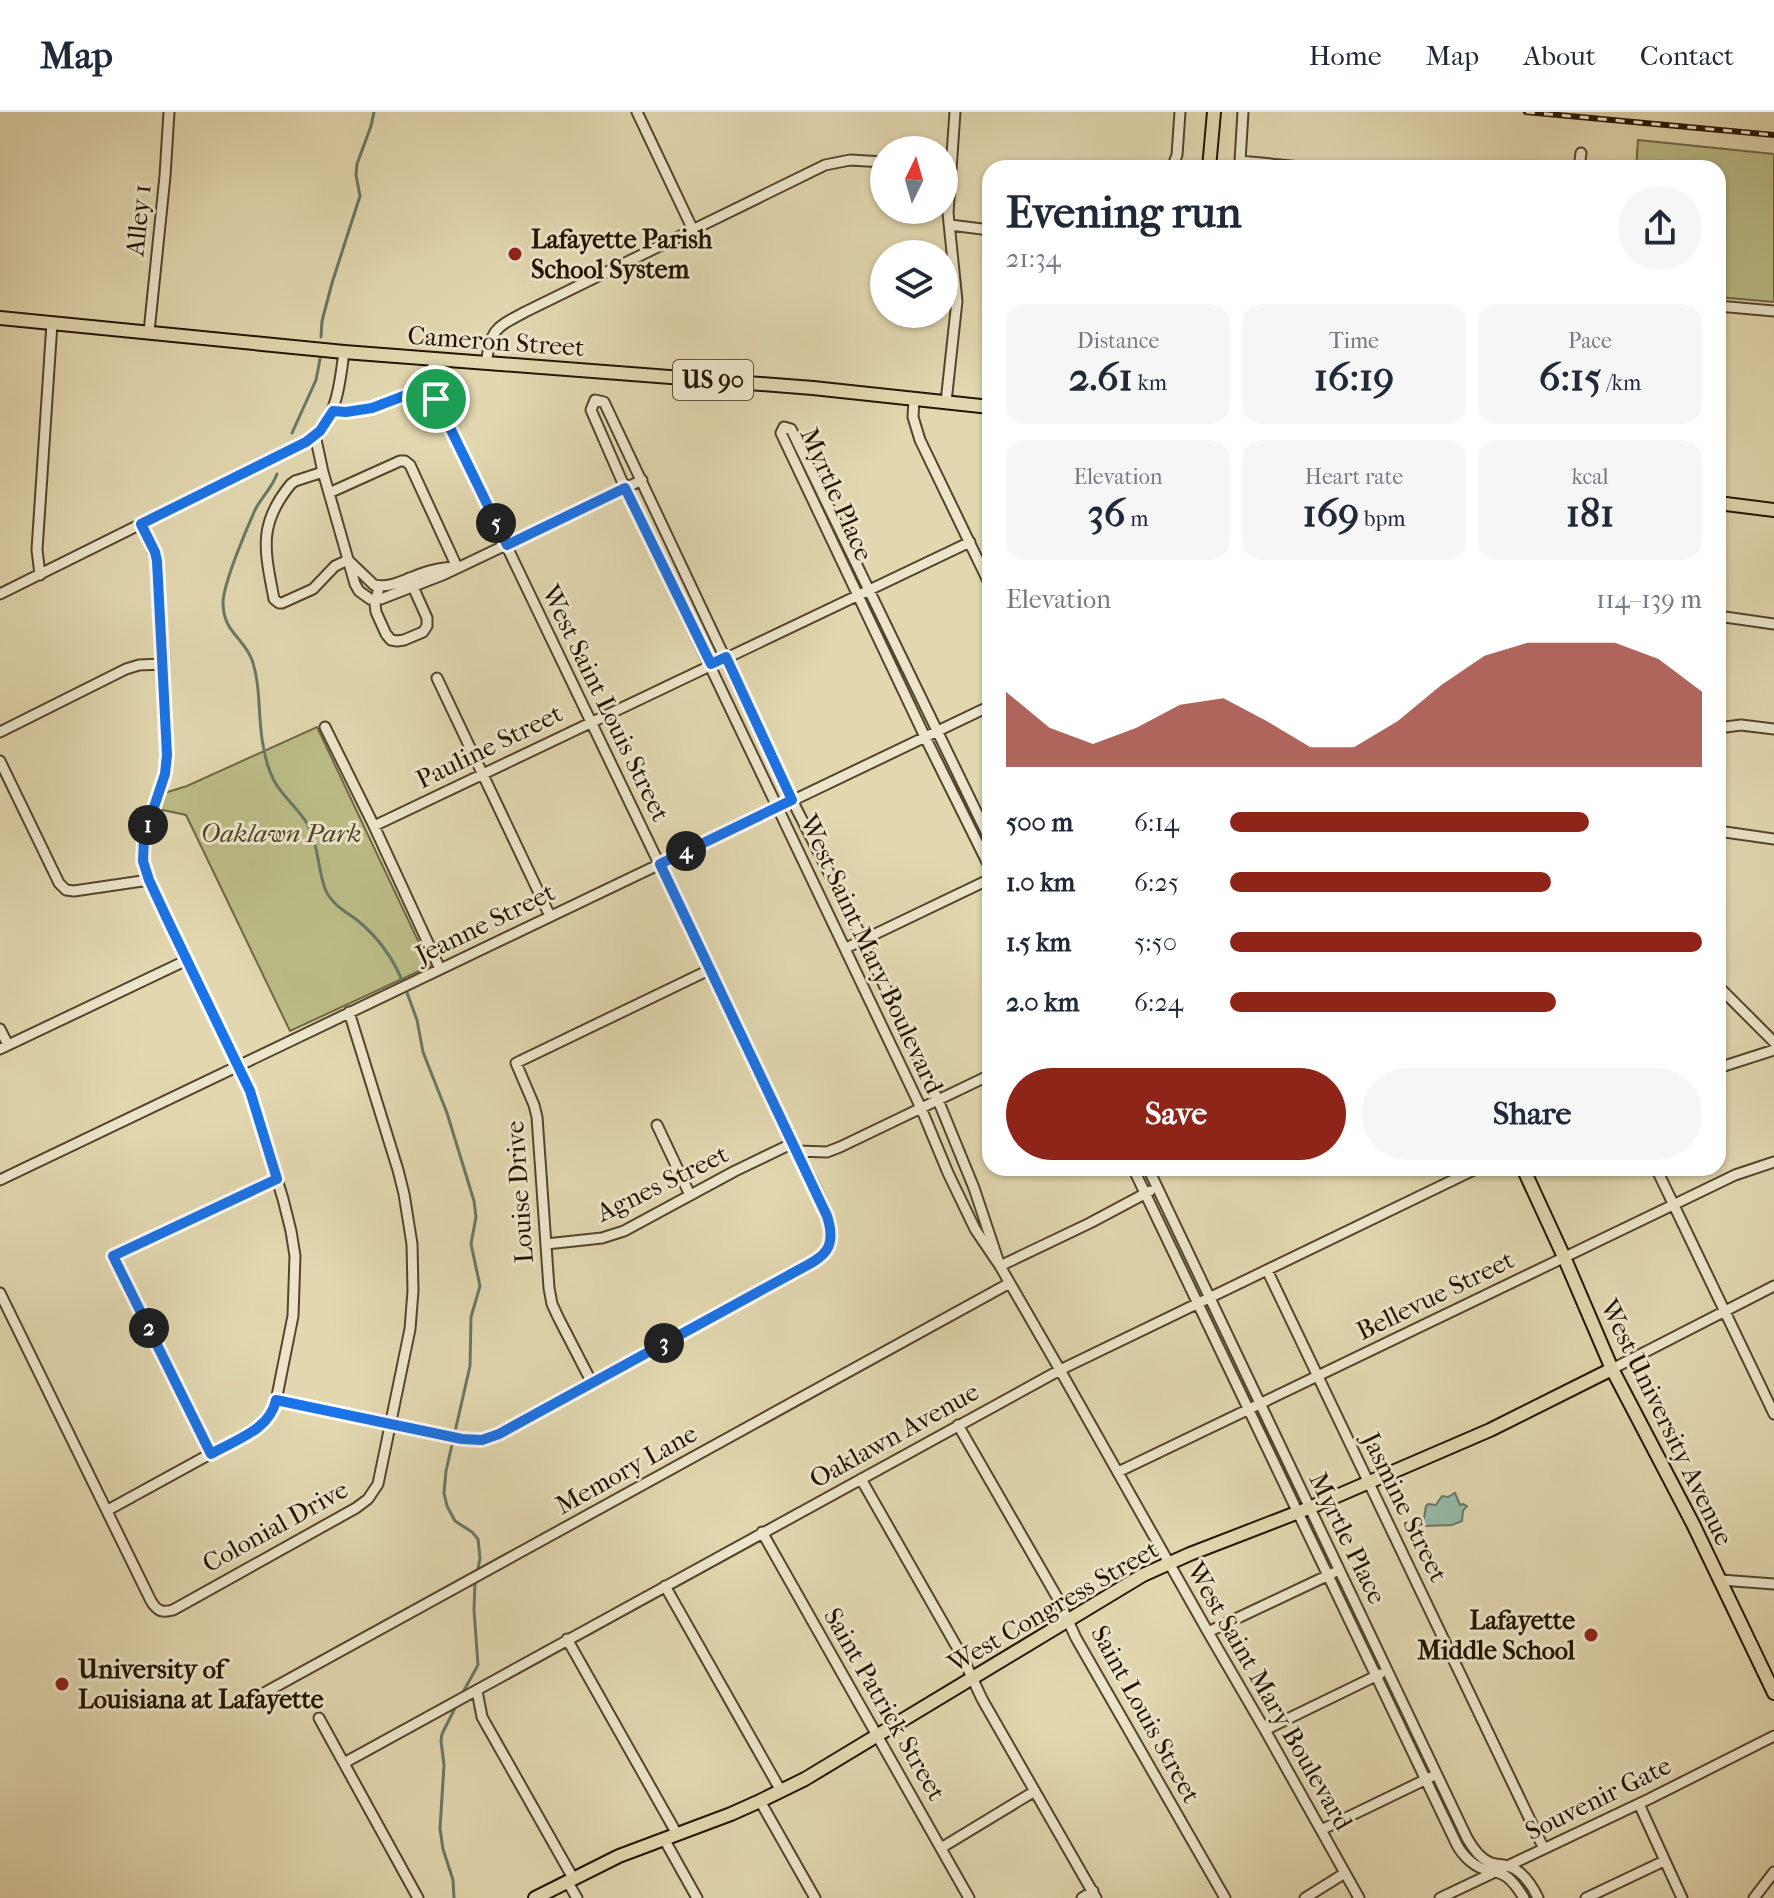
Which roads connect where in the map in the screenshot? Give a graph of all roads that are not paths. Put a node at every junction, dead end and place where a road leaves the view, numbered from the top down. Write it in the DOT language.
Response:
graph roads {
  1 [pos="169,112"];
  2 [pos="637,112"];
  3 [pos="955,112"];
  4 [pos="1180,112"];
  5 [pos="1214,112"];
  6 [pos="1243,112"];
  7 [pos="952,136"];
  8 [pos="1581,153"];
  9 [pos="1175,160"];
  10 [pos="1210,160"];
  11 [pos="1240,160"];
  12 [pos="1580,160"];
  13 [pos="870,161"];
  14 [pos="950,225"];
  15 [pos="982,229"];
  16 [pos="693,230"];
  17 [pos="1726,307"];
  18 [pos="1774,311"];
  19 [pos="0,318"];
  20 [pos="52,323"];
  21 [pos="149,332"];
  22 [pos="344,352"];
  23 [pos="435,359"];
  24 [pos="486,363"];
  25 [pos="436,399"];
  26 [pos="914,399"];
  27 [pos="946,402"];
  28 [pos="982,406"];
  29 [pos="333,411"];
  30 [pos="315,435"];
  31 [pos="323,472"];
  32 [pos="642,480"];
  33 [pos="625,488"];
  34 [pos="329,493"];
  35 [pos="1726,504"];
  36 [pos="1774,510"];
  37 [pos="141,524"];
  38 [pos="970,542"];
  39 [pos="507,545"];
  40 [pos="348,560"];
  41 [pos="457,567"];
  42 [pos="982,568"];
  43 [pos="40,575"];
  44 [pos="411,583"];
  45 [pos="379,587"];
  46 [pos="869,589"];
  47 [pos="0,594"];
  48 [pos="858,594"];
  49 [pos="376,600"];
  50 [pos="1726,617"];
  51 [pos="1774,624"];
  52 [pos="726,657"];
  53 [pos="163,664"];
  54 [pos="711,664"];
  55 [pos="437,678"];
  56 [pos="982,710"];
  57 [pos="591,722"];
  58 [pos="325,727"];
  59 [pos="1726,727"];
  60 [pos="1774,729"];
  61 [pos="0,732"];
  62 [pos="937,732"];
  63 [pos="925,737"];
  64 [pos="0,761"];
  65 [pos="482,774"];
  66 [pos="792,800"];
  67 [pos="778,807"];
  68 [pos="982,824"];
  69 [pos="374,826"];
  70 [pos="1726,832"];
  71 [pos="1774,839"];
  72 [pos="982,852"];
  73 [pos="660,864"];
  74 [pos="149,880"];
  75 [pos="982,883"];
  76 [pos="550,916"];
  77 [pos="863,940"];
  78 [pos="846,948"];
  79 [pos="187,960"];
  80 [pos="440,969"];
  81 [pos="709,970"];
  82 [pos="1726,994"];
  83 [pos="349,1012"];
  84 [pos="0,1029"];
  85 [pos="1774,1042"];
  86 [pos="4,1047"];
  87 [pos="1774,1050"];
  88 [pos="1726,1065"];
  89 [pos="237,1066"];
  90 [pos="982,1079"];
  91 [pos="938,1100"];
  92 [pos="921,1108"];
  93 [pos="657,1125"];
  94 [pos="795,1147"];
  95 [pos="1774,1162"];
  96 [pos="1137,1176"];
  97 [pos="1152,1176"];
  98 [pos="1461,1176"];
  99 [pos="1527,1176"];
  100 [pos="1660,1176"];
  101 [pos="277,1179"];
  102 [pos="0,1180"];
  103 [pos="1158,1188"];
  104 [pos="1145,1193"];
  105 [pos="690,1195"];
  106 [pos="1673,1205"];
  107 [pos="546,1244"];
  108 [pos="1564,1257"];
  109 [pos="1000,1266"];
  110 [pos="1267,1270"];
  111 [pos="1008,1284"];
  112 [pos="1774,1286"];
  113 [pos="0,1293"];
  114 [pos="1208,1298"];
  115 [pos="1198,1303"];
  116 [pos="1726,1311"];
  117 [pos="1612,1369"];
  118 [pos="1060,1370"];
  119 [pos="1318,1375"];
  120 [pos="592,1383"];
  121 [pos="276,1400"];
  122 [pos="1260,1404"];
  123 [pos="1249,1409"];
  124 [pos="1774,1414"];
  125 [pos="391,1424"];
  126 [pos="958,1425"];
  127 [pos="211,1454"];
  128 [pos="1118,1472"];
  129 [pos="861,1479"];
  130 [pos="1368,1482"];
  131 [pos="108,1510"];
  132 [pos="1304,1510"];
  133 [pos="762,1532"];
  134 [pos="1169,1563"];
  135 [pos="1339,1570"];
  136 [pos="1327,1575"];
  137 [pos="1721,1580"];
  138 [pos="1774,1584"];
  139 [pos="665,1586"];
  140 [pos="1068,1620"];
  141 [pos="1208,1632"];
  142 [pos="567,1639"];
  143 [pos="1387,1671"];
  144 [pos="1376,1676"];
  145 [pos="972,1678"];
  146 [pos="477,1691"];
  147 [pos="264,1693"];
  148 [pos="1774,1693"];
  149 [pos="319,1718"];
  150 [pos="1265,1730"];
  151 [pos="877,1735"];
  152 [pos="1774,1736"];
  153 [pos="344,1763"];
  154 [pos="1437,1774"];
  155 [pos="1426,1779"];
  156 [pos="781,1791"];
  157 [pos="1035,1791"];
  158 [pos="760,1801"];
  159 [pos="1639,1804"];
  160 [pos="1321,1830"];
  161 [pos="677,1834"];
  162 [pos="664,1839"];
  163 [pos="941,1848"];
  164 [pos="1544,1849"];
  165 [pos="1664,1861"];
  166 [pos="1507,1866"];
  167 [pos="1496,1871"];
  168 [pos="1774,1872"];
  169 [pos="1345,1873"];
  170 [pos="570,1880"];
  171 [pos="1094,1895"];
  172 [pos="418,1898"];
  173 [pos="535,1898"];
  174 [pos="577,1898"];
  175 [pos="697,1898"];
  176 [pos="815,1898"];
  177 [pos="969,1898"];
  178 [pos="1082,1898"];
  179 [pos="1225,1898"];
  180 [pos="1305,1898"];
  181 [pos="1359,1898"];
  182 [pos="1440,1898"];
  183 [pos="1524,1898"];
  184 [pos="1538,1898"];
  185 [pos="1586,1898"];
  186 [pos="1682,1898"];
  187 [pos="1754,1898"];
  1 -- 21 [label="street, Alley 1"];
  2 -- 16 [label="street"];
  3 -- 7 [label="street"];
  4 -- 9 [label="street"];
  5 -- 10 [label="main road"];
  6 -- 11 [label="street"];
  8 -- 12 [label="street"];
  13 -- 16 [label="street"];
  14 -- 15 [label="street"];
  14 -- 27 [label="street"];
  16 -- 24 [label="street"];
  17 -- 18 [label="street"];
  19 -- 20 [label="main road, Cameron Street / US 90"];
  20 -- 21 [label="main road, Cameron Street / US 90"];
  20 -- 43 [label="street"];
  21 -- 22 [label="main road, Cameron Street / US 90"];
  22 -- 23 [label="main road, Cameron Street / US 90"];
  22 -- 29 [label="street"];
  23 -- 24 [label="main road, Cameron Street / US 90"];
  23 -- 25 [label="street"];
  24 -- 26 [label="main road, Cameron Street / US 90"];
  25 -- 29 [label="street"];
  25 -- 39 [label="street, West Saint Louis Street"];
  26 -- 27 [label="main road, Cameron Street / US 90"];
  26 -- 38 [label="street"];
  27 -- 28 [label="main road, Cameron Street / US 90"];
  29 -- 30 [label="street"];
  30 -- 31 [label="street"];
  30 -- 37 [label="street"];
  31 -- 34 [label="street"];
  31 -- 40 [label="street"];
  32 -- 33 [label="street"];
  32 -- 33 [label="street, West Saint Mary Boulevard"];
  32 -- 52 [label="street, West Saint Mary Boulevard"];
  33 -- 39 [label="street"];
  33 -- 54 [label="street, West Saint Mary Boulevard"];
  34 -- 40 [label="street"];
  34 -- 41 [label="street"];
  35 -- 36 [label="main road"];
  37 -- 43 [label="street"];
  37 -- 53 [label="street"];
  38 -- 42 [label="street"];
  38 -- 46 [label="street, Pauline Street"];
  39 -- 41 [label="street"];
  39 -- 57 [label="street, West Saint Louis Street"];
  40 -- 45 [label="street"];
  40 -- 49 [label="street"];
  41 -- 44 [label="street"];
  43 -- 47 [label="street"];
  44 -- 45 [label="street"];
  44 -- 49 [label="street"];
  44 -- 49 [label="street"];
  45 -- 49 [label="street"];
  46 -- 48 [label="street, Pauline Street"];
  46 -- 48 [label="street, Myrtle Place"];
  46 -- 62 [label="street, Myrtle Place"];
  48 -- 52 [label="street, Pauline Street"];
  48 -- 63 [label="street, Myrtle Place"];
  50 -- 51 [label="street"];
  52 -- 54 [label="street, Pauline Street"];
  52 -- 66 [label="street, West Saint Mary Boulevard"];
  53 -- 61 [label="street"];
  53 -- 74 [label="street"];
  54 -- 57 [label="street, Pauline Street"];
  54 -- 67 [label="street, West Saint Mary Boulevard"];
  55 -- 65 [label="street"];
  56 -- 62 [label="street, Jeanne Street"];
  57 -- 65 [label="street, Pauline Street"];
  57 -- 73 [label="street, West Saint Louis Street"];
  58 -- 69 [label="street"];
  59 -- 60 [label="street"];
  62 -- 63 [label="street, Jeanne Street"];
  62 -- 68 [label="street, Myrtle Place"];
  63 -- 66 [label="street, Jeanne Street"];
  63 -- 72 [label="street, Myrtle Place"];
  64 -- 74 [label="street"];
  65 -- 69 [label="street, Pauline Street"];
  65 -- 76 [label="street"];
  66 -- 67 [label="street, Jeanne Street"];
  66 -- 77 [label="street, West Saint Mary Boulevard"];
  67 -- 73 [label="street, Jeanne Street"];
  67 -- 78 [label="street, West Saint Mary Boulevard"];
  69 -- 80 [label="street"];
  70 -- 71 [label="street"];
  73 -- 76 [label="street, Jeanne Street"];
  73 -- 81 [label="street, West Saint Louis Street"];
  74 -- 79 [label="street"];
  75 -- 77 [label="street"];
  76 -- 80 [label="street, Jeanne Street"];
  77 -- 78 [label="street"];
  77 -- 91 [label="street, West Saint Mary Boulevard"];
  78 -- 92 [label="street, West Saint Mary Boulevard"];
  79 -- 86 [label="street"];
  79 -- 89 [label="street"];
  80 -- 83 [label="street, Jeanne Street"];
  81 -- 94 [label="street, West Saint Louis Street"];
  81 -- 107 [label="street, Louise Drive"];
  82 -- 85 [label="street"];
  83 -- 89 [label="street, Jeanne Street"];
  83 -- 125 [label="street, Colonial Drive"];
  84 -- 86 [label="street"];
  87 -- 88 [label="street"];
  89 -- 101 [label="street"];
  89 -- 102 [label="street, Jeanne Street"];
  90 -- 91 [label="street, Agnes Street"];
  91 -- 92 [label="street, Agnes Street"];
  91 -- 109 [label="street, West Saint Mary Boulevard"];
  92 -- 94 [label="street, Agnes Street"];
  92 -- 109 [label="street, West Saint Mary Boulevard"];
  93 -- 105 [label="street"];
  94 -- 105 [label="street, Agnes Street"];
  94 -- 120 [label="street, West Saint Louis Street"];
  95 -- 106 [label="street, Bellevue Street"];
  96 -- 104 [label="street, Myrtle Place"];
  97 -- 103 [label="street, Myrtle Place"];
  98 -- 110 [label="street, Oaklawn Avenue"];
  99 -- 108 [label="main road, West University Avenue"];
  100 -- 106 [label="street"];
  101 -- 121 [label="street"];
  101 -- 127 [label="street"];
  103 -- 104 [label="street"];
  103 -- 114 [label="street, Myrtle Place"];
  104 -- 109 [label="street"];
  104 -- 115 [label="street, Myrtle Place"];
  105 -- 107 [label="street, Agnes Street"];
  106 -- 108 [label="street, Bellevue Street"];
  106 -- 116 [label="street"];
  107 -- 120 [label="street, Louise Drive"];
  108 -- 117 [label="main road, West University Avenue"];
  108 -- 119 [label="street, Bellevue Street"];
  109 -- 111 [label="street, West Saint Mary Boulevard"];
  110 -- 114 [label="street, Oaklawn Avenue"];
  110 -- 119 [label="street, Jasmine Street"];
  111 -- 118 [label="street, West Saint Mary Boulevard"];
  111 -- 147 [label="street, Memory Lane"];
  112 -- 116 [label="street, West Congress Street"];
  113 -- 131 [label="street, Colonial Drive"];
  114 -- 115 [label="street, Oaklawn Avenue"];
  114 -- 122 [label="street, Myrtle Place"];
  115 -- 118 [label="street, Oaklawn Avenue"];
  115 -- 123 [label="street, Myrtle Place"];
  116 -- 117 [label="street, West Congress Street"];
  116 -- 124 [label="street"];
  117 -- 130 [label="main road, West Congress Street"];
  117 -- 137 [label="main road, West University Avenue"];
  118 -- 126 [label="street, Oaklawn Avenue"];
  118 -- 128 [label="street, West Saint Mary Boulevard"];
  119 -- 122 [label="street, Bellevue Street"];
  119 -- 130 [label="street, Jasmine Street"];
  120 -- 125 [label="street"];
  121 -- 125 [label="street"];
  121 -- 127 [label="street"];
  122 -- 123 [label="street, Bellevue Street"];
  122 -- 132 [label="street, Myrtle Place"];
  123 -- 128 [label="street, Bellevue Street"];
  123 -- 132 [label="street, Myrtle Place"];
  125 -- 131 [label="street, Colonial Drive"];
  126 -- 129 [label="street, Oaklawn Avenue"];
  126 -- 140 [label="street, Saint Louis Street"];
  127 -- 131 [label="street"];
  128 -- 134 [label="street, West Saint Mary Boulevard"];
  129 -- 133 [label="street, Oaklawn Avenue"];
  129 -- 145 [label="street"];
  130 -- 132 [label="main road, West Congress Street"];
  130 -- 164 [label="street, Jasmine Street"];
  132 -- 134 [label="main road, West Congress Street"];
  132 -- 135 [label="street, Myrtle Place"];
  132 -- 136 [label="street, Myrtle Place"];
  133 -- 139 [label="street, Oaklawn Avenue"];
  133 -- 151 [label="street, Saint Patrick Street"];
  134 -- 140 [label="main road, West Congress Street"];
  134 -- 141 [label="street, West Saint Mary Boulevard"];
  135 -- 136 [label="street"];
  135 -- 143 [label="street, Myrtle Place"];
  136 -- 141 [label="street"];
  136 -- 144 [label="street, Myrtle Place"];
  137 -- 138 [label="street"];
  137 -- 148 [label="main road, West University Avenue"];
  139 -- 142 [label="street, Oaklawn Avenue"];
  139 -- 156 [label="street"];
  140 -- 145 [label="main road, West Congress Street"];
  140 -- 179 [label="street, Saint Louis Street"];
  141 -- 150 [label="street, West Saint Mary Boulevard"];
  142 -- 146 [label="street, Oaklawn Avenue"];
  142 -- 161 [label="street"];
  143 -- 144 [label="street"];
  143 -- 154 [label="street, Myrtle Place"];
  144 -- 150 [label="street"];
  144 -- 155 [label="street, Myrtle Place"];
  145 -- 151 [label="main road, West Congress Street"];
  145 -- 157 [label="street"];
  146 -- 153 [label="street, Oaklawn Avenue"];
  146 -- 170 [label="street"];
  149 -- 153 [label="street"];
  150 -- 160 [label="street, West Saint Mary Boulevard"];
  151 -- 156 [label="main road, West Congress Street"];
  151 -- 163 [label="street, Saint Patrick Street"];
  152 -- 159 [label="street, Souvenir Gate"];
  153 -- 172 [label="street"];
  154 -- 155 [label="street"];
  154 -- 166 [label="street, Myrtle Place"];
  155 -- 160 [label="street"];
  155 -- 167 [label="street, Myrtle Place"];
  156 -- 158 [label="main road, West Congress Street"];
  157 -- 163 [label="street"];
  157 -- 171 [label="street"];
  158 -- 161 [label="main road, West Congress Street"];
  158 -- 176 [label="street"];
  159 -- 164 [label="street, Souvenir Gate"];
  159 -- 165 [label="street"];
  160 -- 169 [label="street, West Saint Mary Boulevard"];
  161 -- 162 [label="main road, West Congress Street"];
  162 -- 170 [label="main road, West Congress Street"];
  162 -- 175 [label="street"];
  163 -- 177 [label="street, Saint Patrick Street"];
  164 -- 166 [label="street, Souvenir Gate"];
  165 -- 185 [label="street"];
  165 -- 186 [label="street"];
  166 -- 167 [label="street, Souvenir Gate"];
  166 -- 184 [label="street, Myrtle Place"];
  167 -- 182 [label="street, Souvenir Gate"];
  167 -- 183 [label="street, Myrtle Place"];
  168 -- 187 [label="street"];
  169 -- 180 [label="street"];
  169 -- 181 [label="street, West Saint Mary Boulevard"];
  170 -- 173 [label="main road, West Congress Street"];
  170 -- 174 [label="street"];
  171 -- 178 [label="street"];
}
